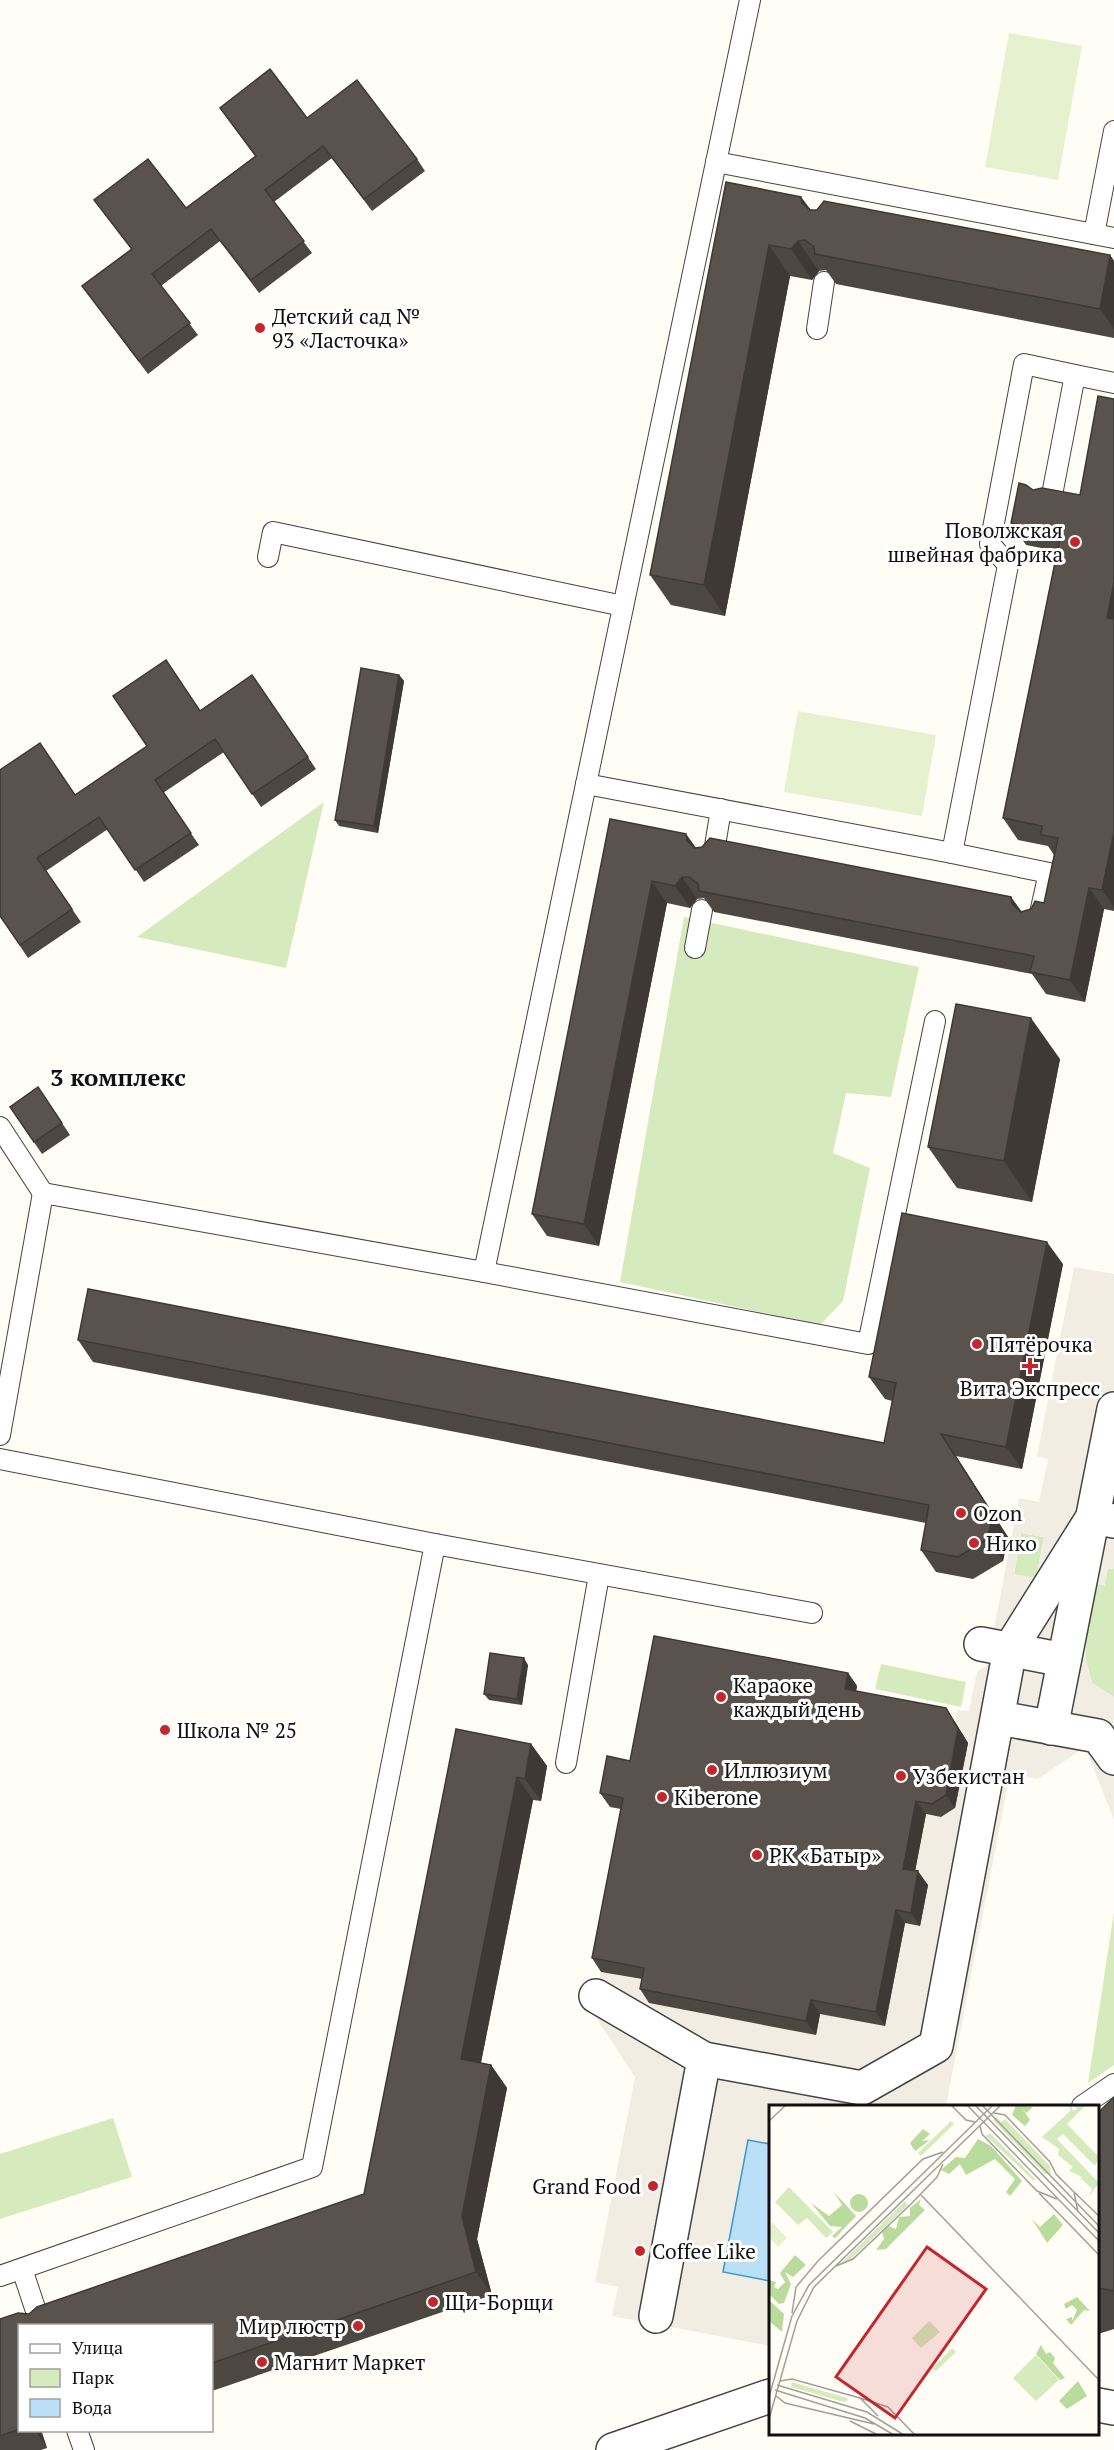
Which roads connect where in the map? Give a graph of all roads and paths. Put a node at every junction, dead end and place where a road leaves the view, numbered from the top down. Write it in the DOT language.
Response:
graph roads {
  1 [pos="750,0"];
  2 [pos="1114,131"];
  3 [pos="716,162"];
  4 [pos="842,186"];
  5 [pos="838,208"];
  6 [pos="1094,234"];
  7 [pos="1114,238"];
  8 [pos="824,282"];
  9 [pos="817,329"];
  10 [pos="1075,375"];
  11 [pos="1114,383"];
  12 [pos="1051,500"];
  13 [pos="267,557"];
  14 [pos="623,606"];
  15 [pos="586,784"];
  16 [pos="721,809"];
  17 [pos="952,853"];
  18 [pos="713,858"];
  19 [pos="702,910"];
  20 [pos="1038,922"];
  21 [pos="695,948"];
  22 [pos="934,1021"];
  23 [pos="0,1127"];
  24 [pos="43,1193"];
  25 [pos="484,1272"];
  26 [pos="1114,1409"];
  27 [pos="0,1435"];
  28 [pos="0,1459"];
  29 [pos="1103,1519"];
  30 [pos="435,1544"];
  31 [pos="599,1575"];
  32 [pos="813,1613"];
  33 [pos="995,1647"];
  34 [pos="1064,1660"];
  35 [pos="999,1718"];
  36 [pos="1051,1728"];
  37 [pos="1114,1758"];
  38 [pos="566,1763"];
  39 [pos="597,1996"];
  40 [pos="704,2059"];
  41 [pos="1114,2085"];
  42 [pos="860,2097"];
  43 [pos="1084,2105"];
  44 [pos="22,2268"];
  45 [pos="0,2276"];
  46 [pos="656,2316"];
  47 [pos="41,2324"];
  48 [pos="769,2397"];
  49 [pos="1099,2405"];
  50 [pos="1114,2408"];
  51 [pos="78,2432"];
  52 [pos="84,2450"];
  53 [pos="614,2450"];
  1 -- 3 [label="lane"];
  2 -- 6 [label="lane"];
  3 -- 4 [label="lane"];
  3 -- 14 [label="lane"];
  4 -- 5 [label="lane"];
  4 -- 6 [label="lane"];
  6 -- 7 [label="lane"];
  8 -- 9 [label="lane"];
  10 -- 11 [label="lane"];
  10 -- 12 [label="lane"];
  10 -- 17 [label="lane"];
  13 -- 14 [label="lane"];
  14 -- 15 [label="lane"];
  15 -- 16 [label="lane"];
  15 -- 25 [label="lane"];
  16 -- 17 [label="lane"];
  16 -- 18 [label="lane"];
  17 -- 20 [label="lane"];
  19 -- 21 [label="lane"];
  22 -- 25 [label="lane"];
  23 -- 24 [label="lane"];
  24 -- 25 [label="lane"];
  24 -- 27 [label="lane"];
  26 -- 29 [label="street"];
  28 -- 30 [label="lane"];
  29 -- 33 [label="street"];
  29 -- 34 [label="street"];
  30 -- 31 [label="lane"];
  30 -- 44 [label="lane"];
  31 -- 32 [label="lane"];
  31 -- 38 [label="lane"];
  33 -- 34 [label="street"];
  33 -- 35 [label="street"];
  34 -- 36 [label="street"];
  35 -- 36 [label="street"];
  35 -- 42 [label="street"];
  36 -- 37 [label="street"];
  39 -- 40 [label="street"];
  40 -- 42 [label="street"];
  40 -- 46 [label="street"];
  41 -- 43 [label="lane"];
  44 -- 45 [label="lane"];
  44 -- 47 [label="lane"];
  48 -- 53 [label="street"];
  49 -- 50 [label="street"];
  51 -- 52 [label="lane"];
}
